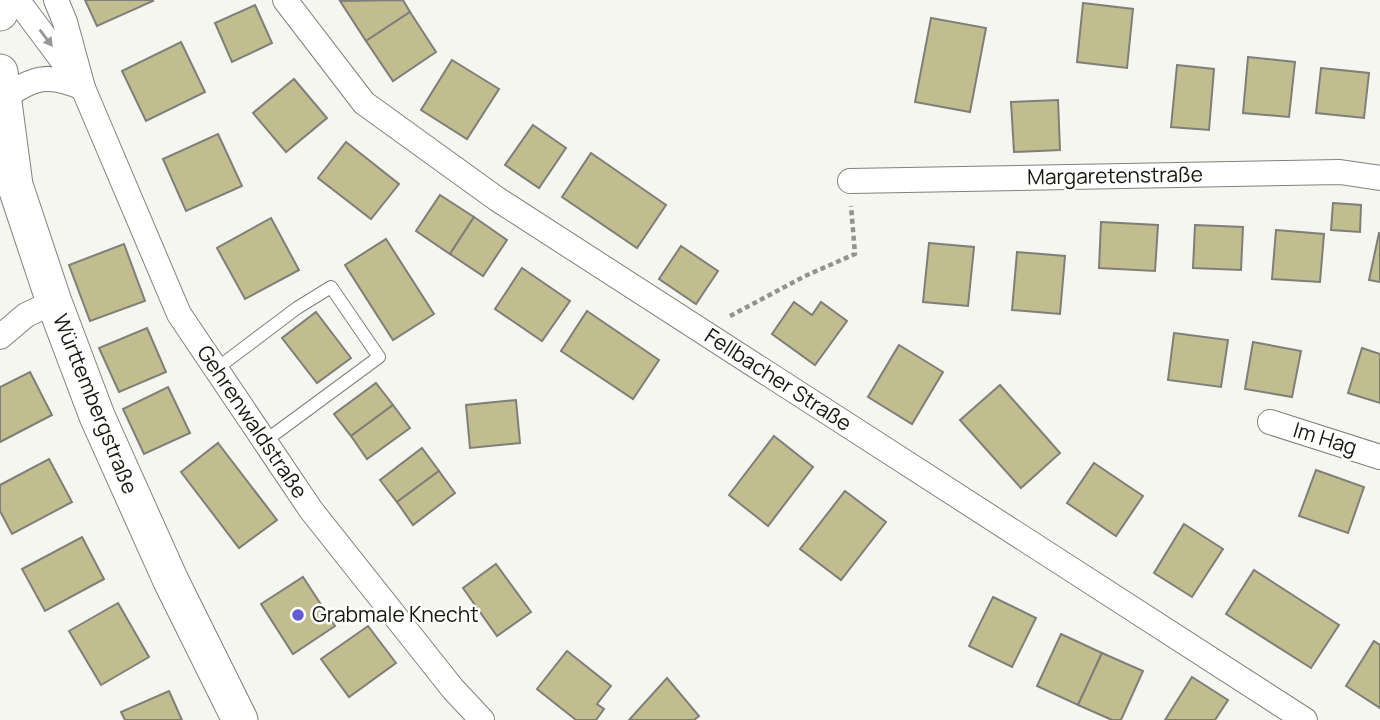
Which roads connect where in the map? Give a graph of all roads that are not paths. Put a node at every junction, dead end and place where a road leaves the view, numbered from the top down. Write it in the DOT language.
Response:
graph roads {
  1 [pos="0,0"];
  2 [pos="56,0"];
  3 [pos="285,0"];
  4 [pos="0,13"];
  5 [pos="1,85"];
  6 [pos="83,88"];
  7 [pos="1380,178"];
  8 [pos="850,181"];
  9 [pos="54,302"];
  10 [pos="0,337"];
  11 [pos="216,369"];
  12 [pos="1270,422"];
  13 [pos="265,442"];
  14 [pos="1380,457"];
  15 [pos="240,720"];
  16 [pos="482,720"];
  17 [pos="1305,720"];
  1 -- 4 [label="street"];
  1 -- 6 [label="street, Gehrenwaldstraße, one-way"];
  2 -- 6 [label="street, Gehrenwaldstraße"];
  3 -- 17 [label="street, Fellbacher Straße"];
  5 -- 6 [label="street"];
  5 -- 9 [label="street, Württembergstraße"];
  6 -- 11 [label="street, Gehrenwaldstraße"];
  7 -- 8 [label="street, Margaretenstraße"];
  9 -- 10 [label="street"];
  9 -- 15 [label="street, Württembergstraße"];
  11 -- 13 [label="street, Gehrenwaldstraße"];
  11 -- 13 [label="lane"];
  12 -- 14 [label="street, Im Hag"];
  13 -- 16 [label="street, Gehrenwaldstraße"];
}
